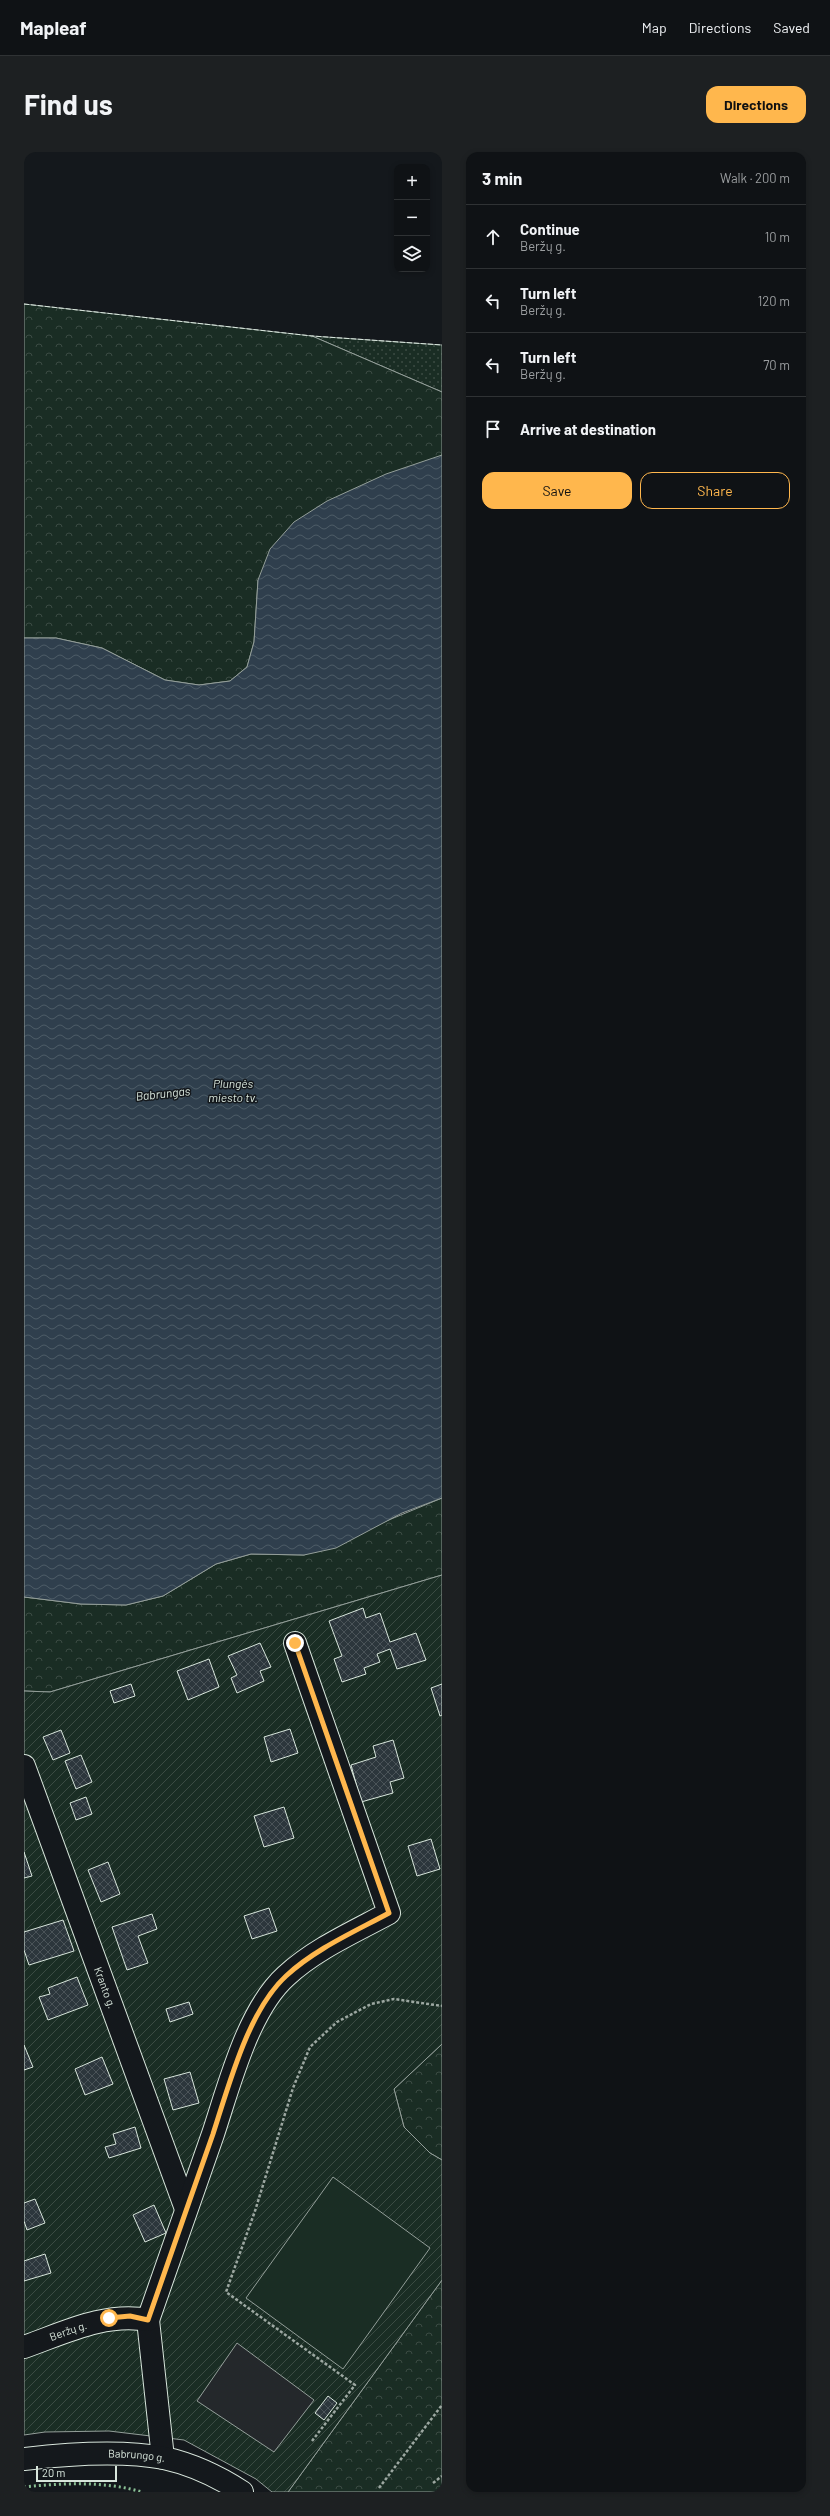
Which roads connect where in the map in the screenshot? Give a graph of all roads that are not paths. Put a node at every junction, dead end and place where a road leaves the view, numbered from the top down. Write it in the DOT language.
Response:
graph roads {
  1 [pos="295,1643"];
  2 [pos="24,1766"];
  3 [pos="186,2209"];
  4 [pos="148,2320"];
  5 [pos="24,2347"];
  6 [pos="163,2458"];
  7 [pos="24,2459"];
  8 [pos="242,2492"];
  1 -- 3 [label="street"];
  2 -- 3 [label="street, Kranto g."];
  3 -- 4 [label="street"];
  4 -- 5 [label="street, Beržų g."];
  4 -- 6 [label="street"];
  6 -- 7 [label="street, Babrungo g."];
  6 -- 8 [label="street, Babrungo g."];
}
